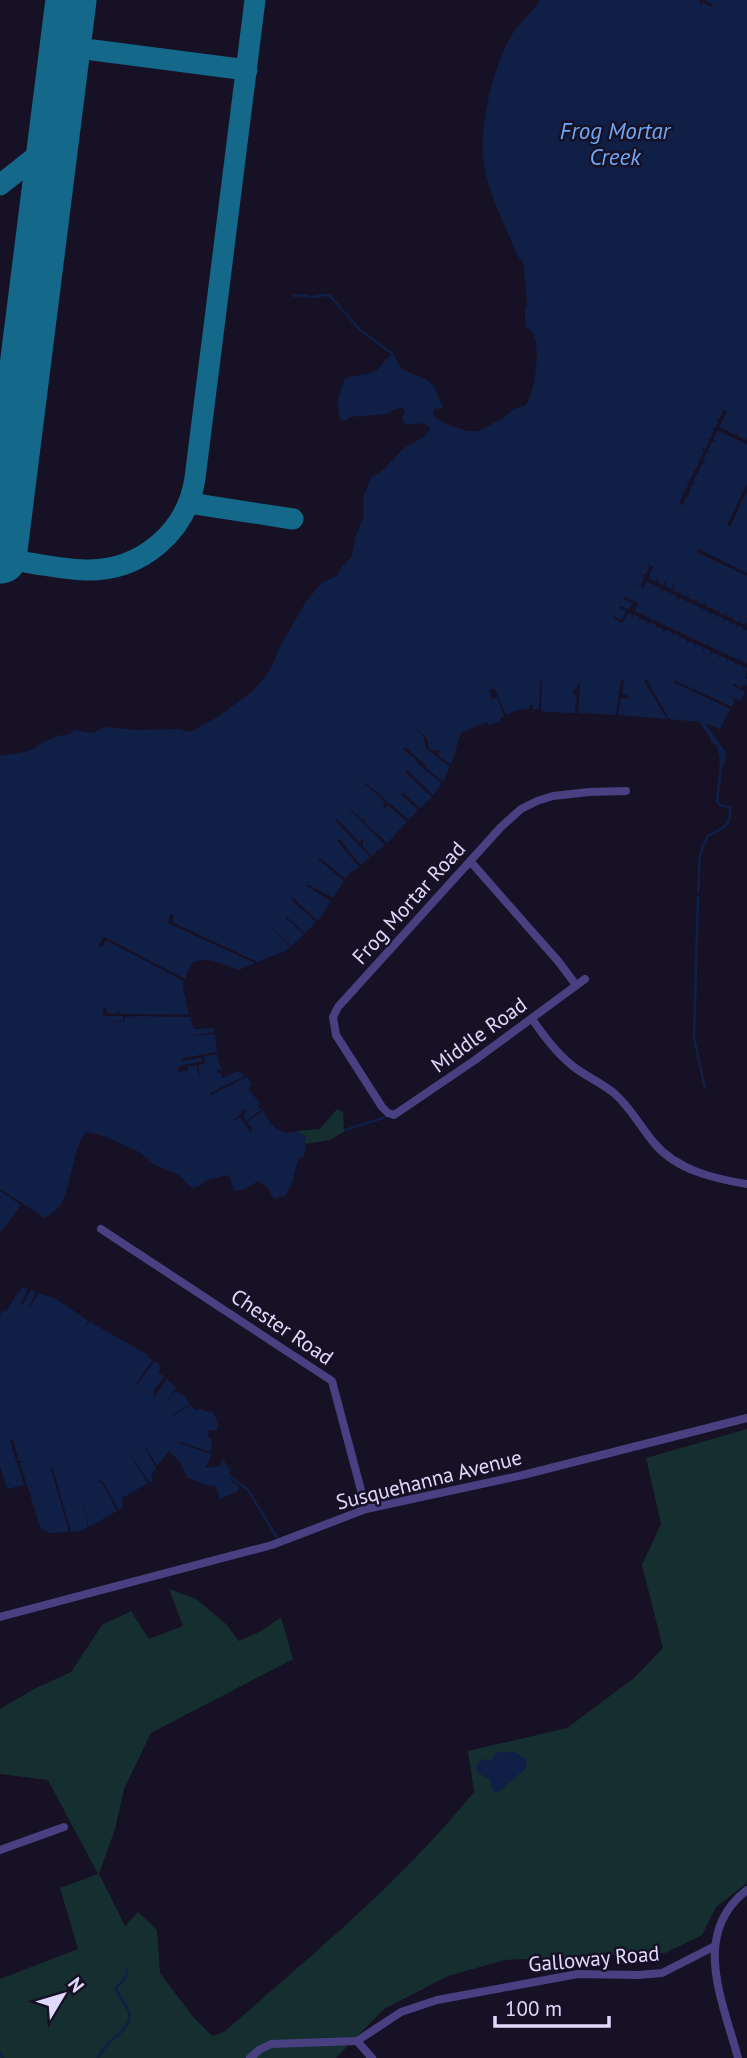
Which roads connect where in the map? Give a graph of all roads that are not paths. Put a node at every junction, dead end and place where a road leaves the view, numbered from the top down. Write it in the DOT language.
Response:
graph roads {
  1 [pos="626,791"];
  2 [pos="470,861"];
  3 [pos="585,979"];
  4 [pos="576,985"];
  5 [pos="532,1019"];
  6 [pos="391,1115"];
  7 [pos="747,1184"];
  8 [pos="101,1229"];
  9 [pos="747,1418"];
  10 [pos="366,1509"];
  11 [pos="0,1617"];
  12 [pos="64,1827"];
  13 [pos="0,1850"];
  14 [pos="747,1891"];
  15 [pos="715,1946"];
  16 [pos="357,2041"];
  17 [pos="250,2058"];
  18 [pos="372,2058"];
  19 [pos="738,2058"];
  1 -- 2 [label="street, Frog Mortar Road"];
  2 -- 4 [label="street"];
  2 -- 6 [label="street, Frog Mortar Road"];
  3 -- 4 [label="street, Middle Road"];
  4 -- 5 [label="street, Middle Road"];
  5 -- 6 [label="street, Middle Road"];
  5 -- 7 [label="street"];
  8 -- 10 [label="street, Chester Road"];
  9 -- 10 [label="street, Susquehanna Avenue"];
  10 -- 11 [label="street, Susquehanna Avenue"];
  12 -- 13 [label="street"];
  14 -- 15 [label="street"];
  15 -- 16 [label="street, Galloway Road"];
  15 -- 19 [label="street"];
  16 -- 17 [label="street"];
  16 -- 18 [label="street"];
}
